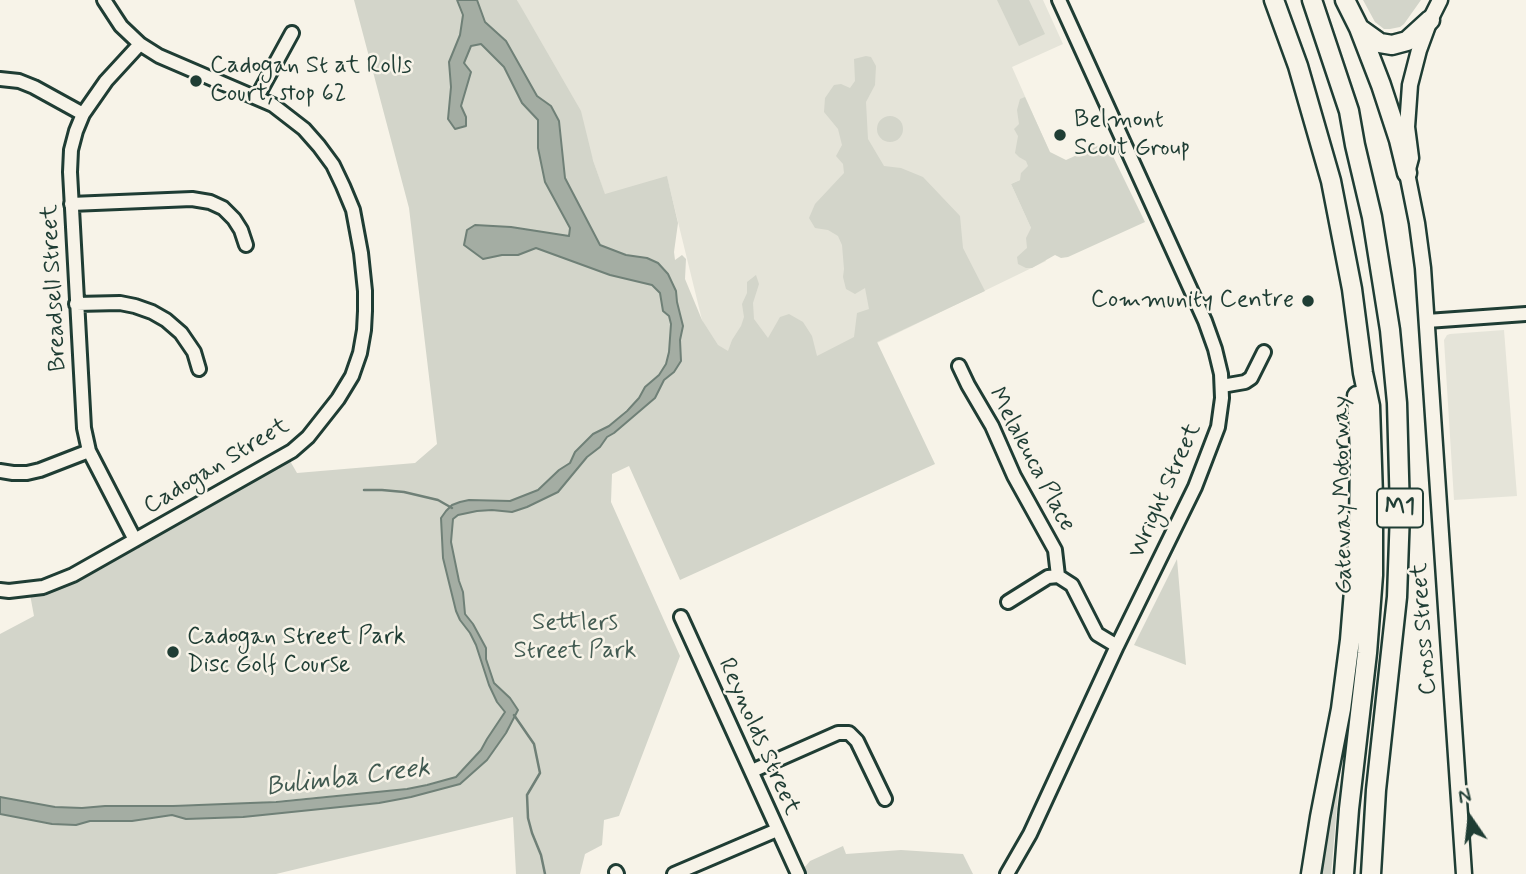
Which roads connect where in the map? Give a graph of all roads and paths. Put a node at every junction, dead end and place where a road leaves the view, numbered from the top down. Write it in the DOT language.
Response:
graph roads {
  1 [pos="104,0"];
  2 [pos="1059,0"];
  3 [pos="1273,0"];
  4 [pos="1312,0"];
  5 [pos="1345,0"];
  6 [pos="1440,0"];
  7 [pos="1430,20"];
  8 [pos="1359,28"];
  9 [pos="292,33"];
  10 [pos="139,44"];
  11 [pos="0,79"];
  12 [pos="257,97"];
  13 [pos="83,114"];
  14 [pos="1407,173"];
  15 [pos="71,204"];
  16 [pos="246,245"];
  17 [pos="76,304"];
  18 [pos="1526,314"];
  19 [pos="1427,321"];
  20 [pos="1264,352"];
  21 [pos="959,366"];
  22 [pos="198,369"];
  23 [pos="1363,373"];
  24 [pos="1222,386"];
  25 [pos="89,451"];
  26 [pos="0,471"];
  27 [pos="135,540"];
  28 [pos="1058,576"];
  29 [pos="0,590"];
  30 [pos="1008,602"];
  31 [pos="681,617"];
  32 [pos="1117,646"];
  33 [pos="752,771"];
  34 [pos="885,799"];
  35 [pos="777,830"];
  36 [pos="674,874"];
  37 [pos="798,874"];
  38 [pos="1007,874"];
  39 [pos="1311,874"];
  40 [pos="1344,874"];
  41 [pos="1371,874"];
  42 [pos="1464,874"];
  1 -- 10 [label="street, Cadogan Street"];
  2 -- 24 [label="street, Wright Street"];
  3 -- 23 [label="highway, Gateway Motorway / M1"];
  4 -- 41 [label="highway, M1"];
  5 -- 8 [label="highway"];
  6 -- 7 [label="main road, Cross Street"];
  7 -- 8 [label="highway"];
  7 -- 14 [label="main road, Cross Street"];
  8 -- 14 [label="highway"];
  9 -- 12 [label="street"];
  10 -- 12 [label="street, Cadogan Street"];
  10 -- 13 [label="street, Breadsell Street"];
  11 -- 13 [label="street"];
  12 -- 27 [label="street, Cadogan Street"];
  13 -- 15 [label="street, Breadsell Street"];
  14 -- 19 [label="main road, Cross Street"];
  15 -- 16 [label="street"];
  15 -- 17 [label="street, Breadsell Street"];
  17 -- 22 [label="street"];
  17 -- 25 [label="street, Breadsell Street"];
  18 -- 19 [label="street"];
  19 -- 42 [label="main road, Cross Street"];
  20 -- 24 [label="street"];
  21 -- 28 [label="street, Melaleuca Place"];
  23 -- 39 [label="highway"];
  23 -- 40 [label="highway, Gateway Motorway / M1"];
  24 -- 32 [label="street, Wright Street"];
  25 -- 26 [label="street"];
  25 -- 27 [label="street, Breadsell Street"];
  27 -- 29 [label="street, Cadogan Street"];
  28 -- 30 [label="street"];
  28 -- 32 [label="street"];
  31 -- 33 [label="street, Reynolds Street"];
  32 -- 38 [label="street, Wright Street"];
  33 -- 34 [label="street"];
  33 -- 35 [label="street, Reynolds Street"];
  35 -- 36 [label="street"];
  35 -- 37 [label="street, Reynolds Street"];
}
